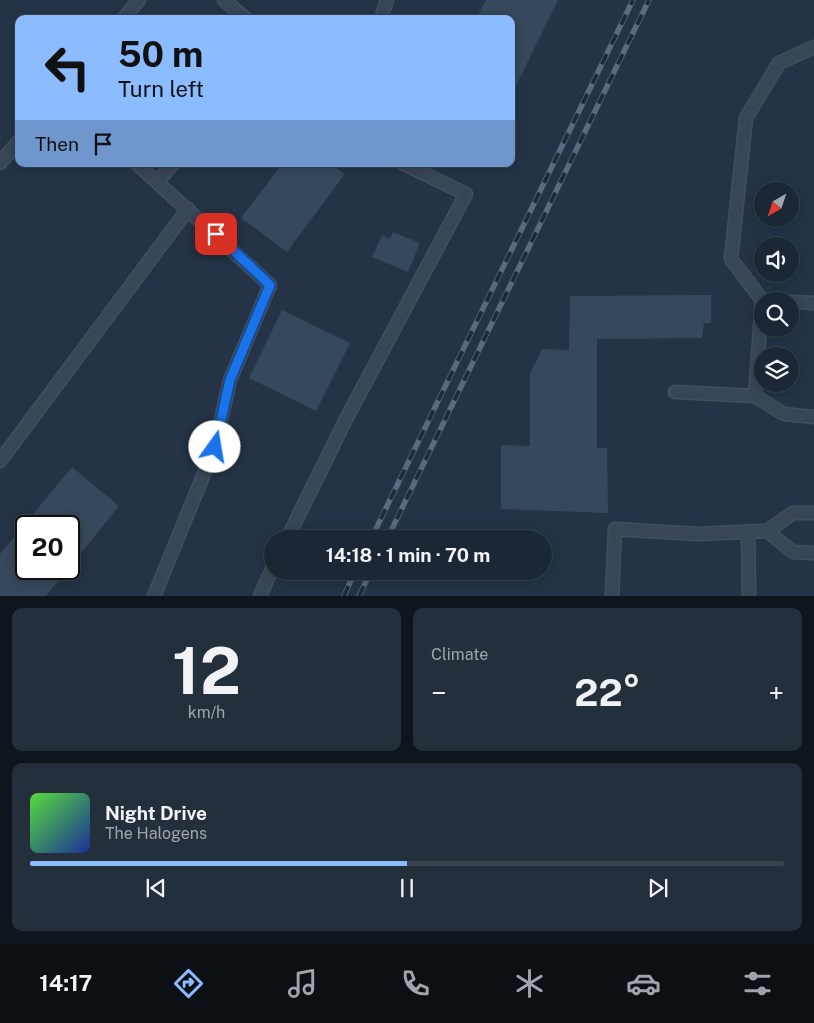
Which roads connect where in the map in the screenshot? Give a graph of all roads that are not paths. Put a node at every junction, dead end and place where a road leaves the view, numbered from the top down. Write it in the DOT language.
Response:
graph roads {
  1 [pos="139,0"];
  2 [pos="224,0"];
  3 [pos="387,0"];
  4 [pos="126,15"];
  5 [pos="241,15"];
  6 [pos="382,15"];
  7 [pos="814,47"];
  8 [pos="15,146"];
  9 [pos="0,163"];
  10 [pos="141,167"];
  11 [pos="170,167"];
  12 [pos="410,167"];
  13 [pos="158,181"];
  14 [pos="188,209"];
  15 [pos="756,292"];
  16 [pos="799,302"];
  17 [pos="814,303"];
  18 [pos="759,337"];
  19 [pos="676,392"];
  20 [pos="755,396"];
  21 [pos="814,417"];
  22 [pos="1,456"];
  23 [pos="814,513"];
  24 [pos="292,530"];
  25 [pos="767,531"];
  26 [pos="748,532"];
  27 [pos="814,553"];
  28 [pos="267,580"];
  29 [pos="154,596"];
  30 [pos="260,596"];
  31 [pos="612,596"];
  32 [pos="749,596"];
  1 -- 4 [label="lane"];
  2 -- 5 [label="lane"];
  3 -- 6 [label="lane"];
  7 -- 15 [label="lane"];
  8 -- 9 [label="lane"];
  10 -- 13 [label="lane"];
  11 -- 13 [label="lane"];
  12 -- 24 [label="lane"];
  13 -- 14 [label="lane"];
  14 -- 22 [label="lane"];
  14 -- 29 [label="lane"];
  16 -- 17 [label="lane"];
  18 -- 20 [label="lane"];
  19 -- 20 [label="lane"];
  20 -- 21 [label="lane"];
  23 -- 25 [label="lane"];
  25 -- 26 [label="lane"];
  25 -- 27 [label="lane"];
  26 -- 31 [label="lane"];
  26 -- 32 [label="lane"];
  28 -- 30 [label="lane"];
}
